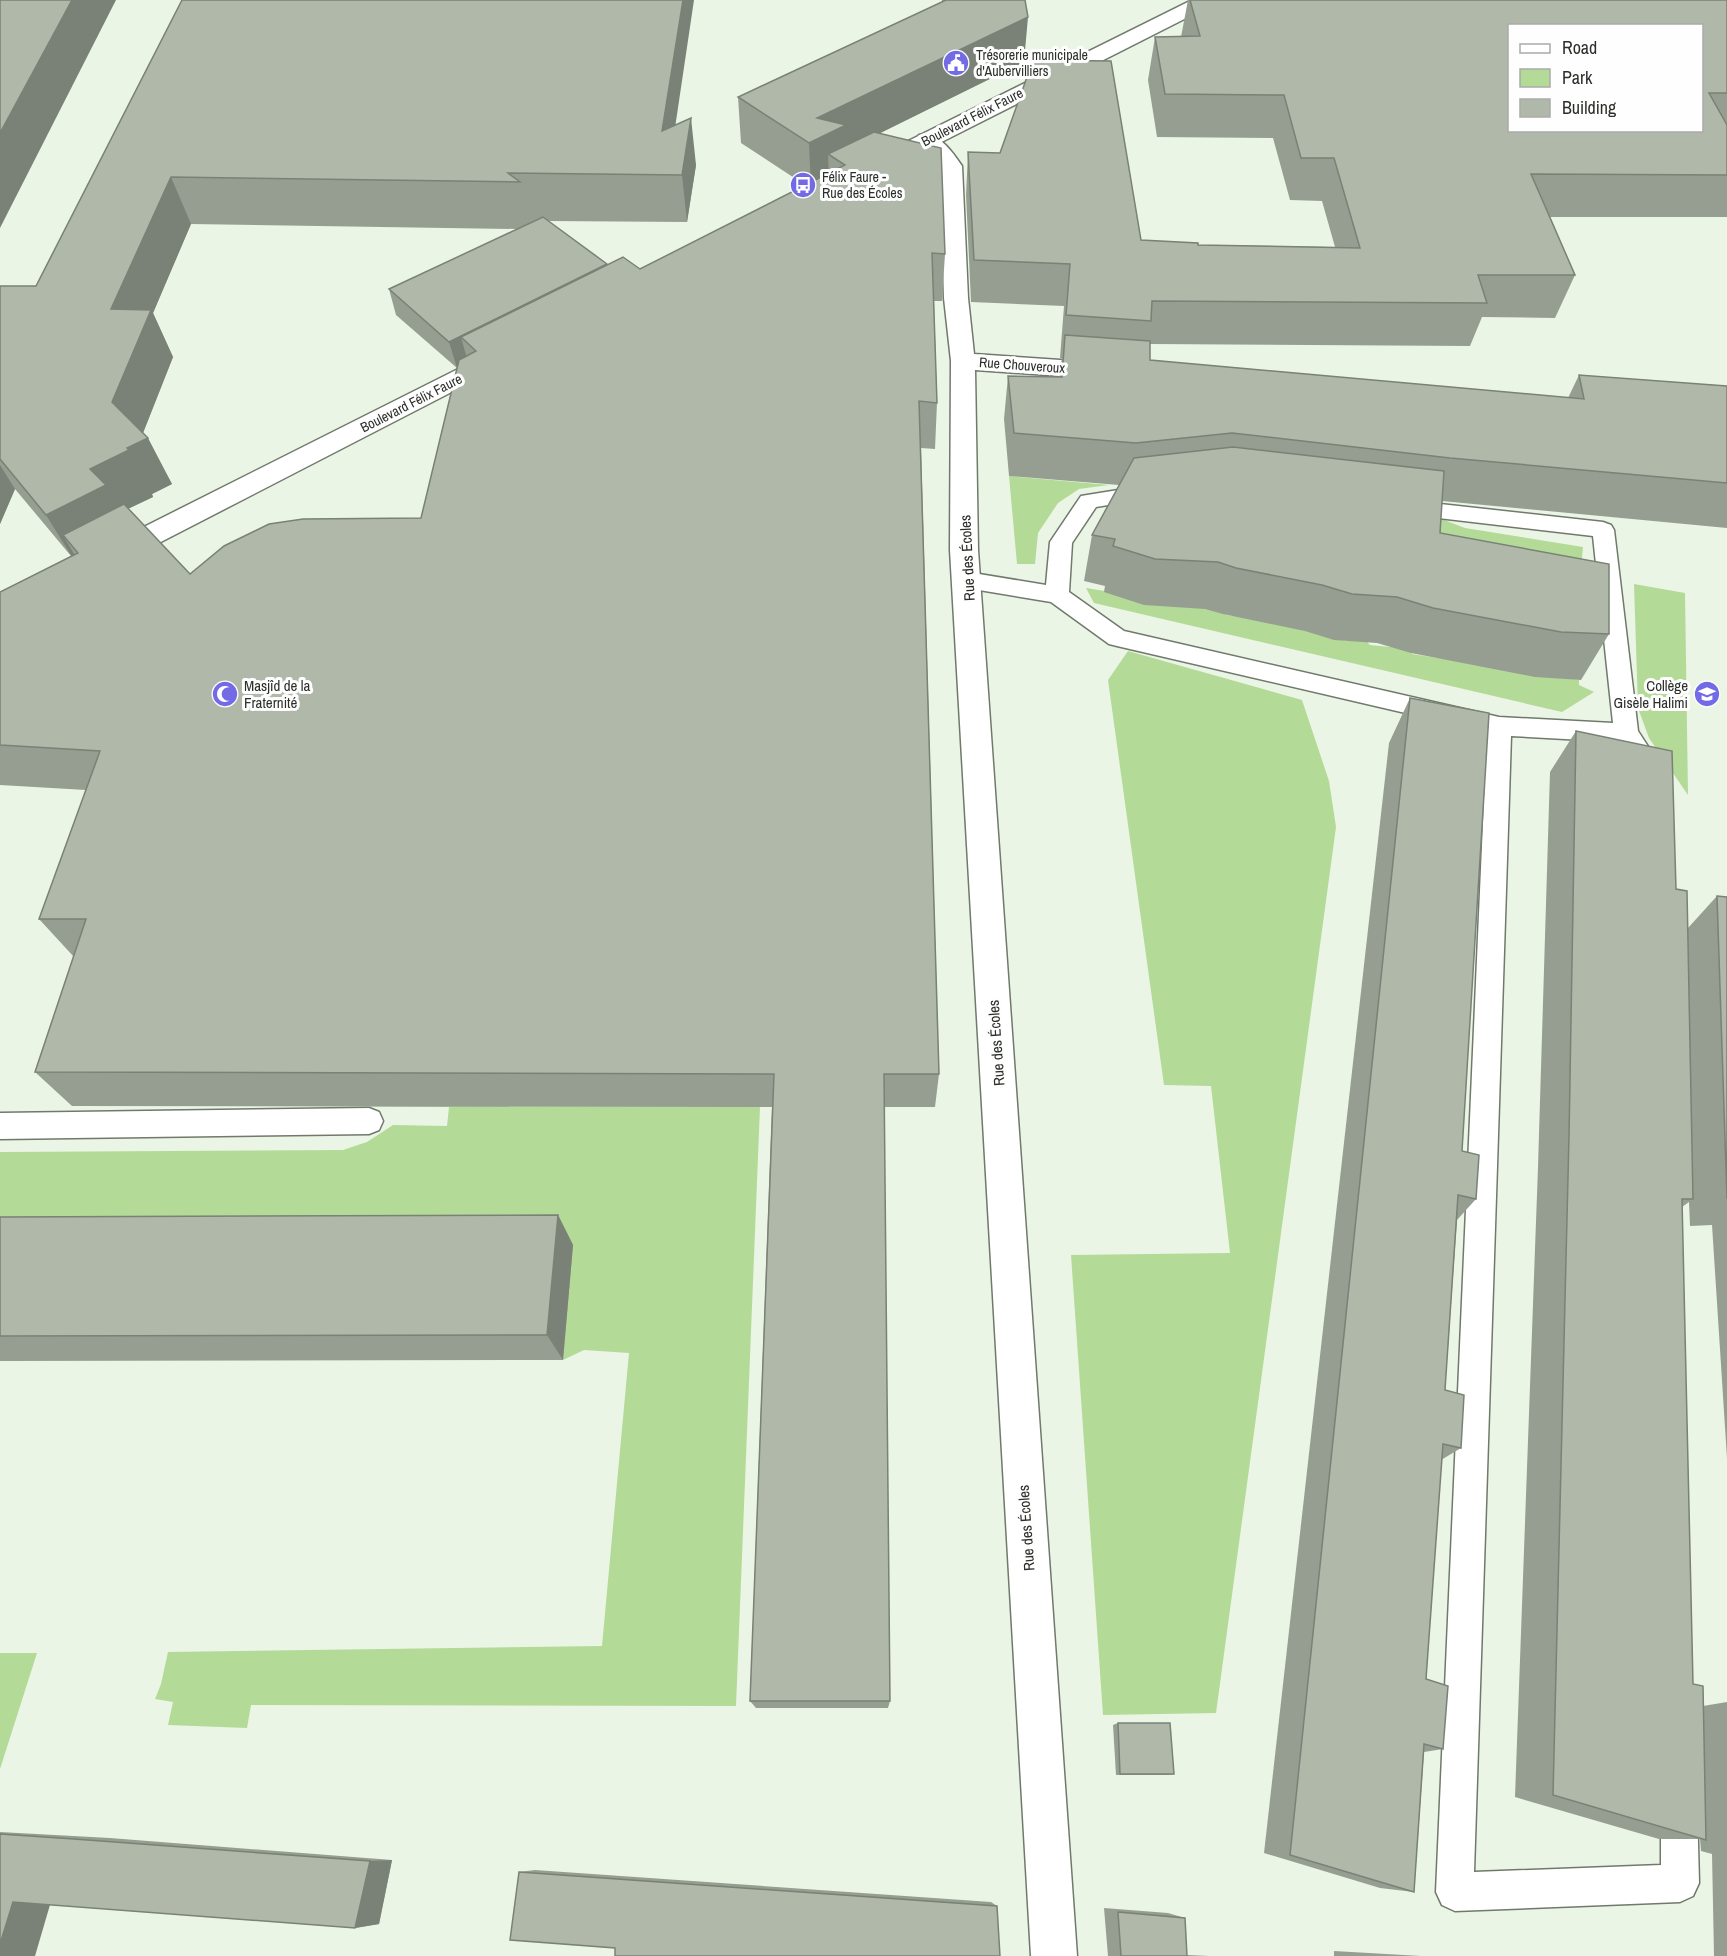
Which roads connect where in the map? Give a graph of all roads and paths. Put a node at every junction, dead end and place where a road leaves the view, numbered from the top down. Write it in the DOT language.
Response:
graph roads {
  1 [pos="1207,0"];
  2 [pos="927,140"];
  3 [pos="857,176"];
  4 [pos="508,354"];
  5 [pos="963,361"];
  6 [pos="1125,372"];
  7 [pos="1167,491"];
  8 [pos="1383,504"];
  9 [pos="95,564"];
  10 [pos="967,580"];
  11 [pos="1057,596"];
  12 [pos="1499,726"];
  13 [pos="1626,733"];
  14 [pos="1668,794"];
  15 [pos="369,1121"];
  16 [pos="0,1126"];
  17 [pos="1679,1776"];
  18 [pos="1054,1956"];
  1 -- 2 [label="street, Boulevard Félix Faure"];
  2 -- 3 [label="street, Boulevard Félix Faure"];
  2 -- 5 [label="street, Rue des Écoles"];
  4 -- 9 [label="street, Boulevard Félix Faure"];
  5 -- 6 [label="street, Rue Chouveroux"];
  5 -- 10 [label="street, Rue des Écoles"];
  7 -- 11 [label="lane"];
  8 -- 13 [label="lane"];
  10 -- 11 [label="lane"];
  10 -- 18 [label="street, Rue des Écoles"];
  11 -- 12 [label="lane"];
  12 -- 13 [label="lane"];
  12 -- 17 [label="lane"];
  13 -- 14 [label="lane"];
  15 -- 16 [label="lane"];
}
